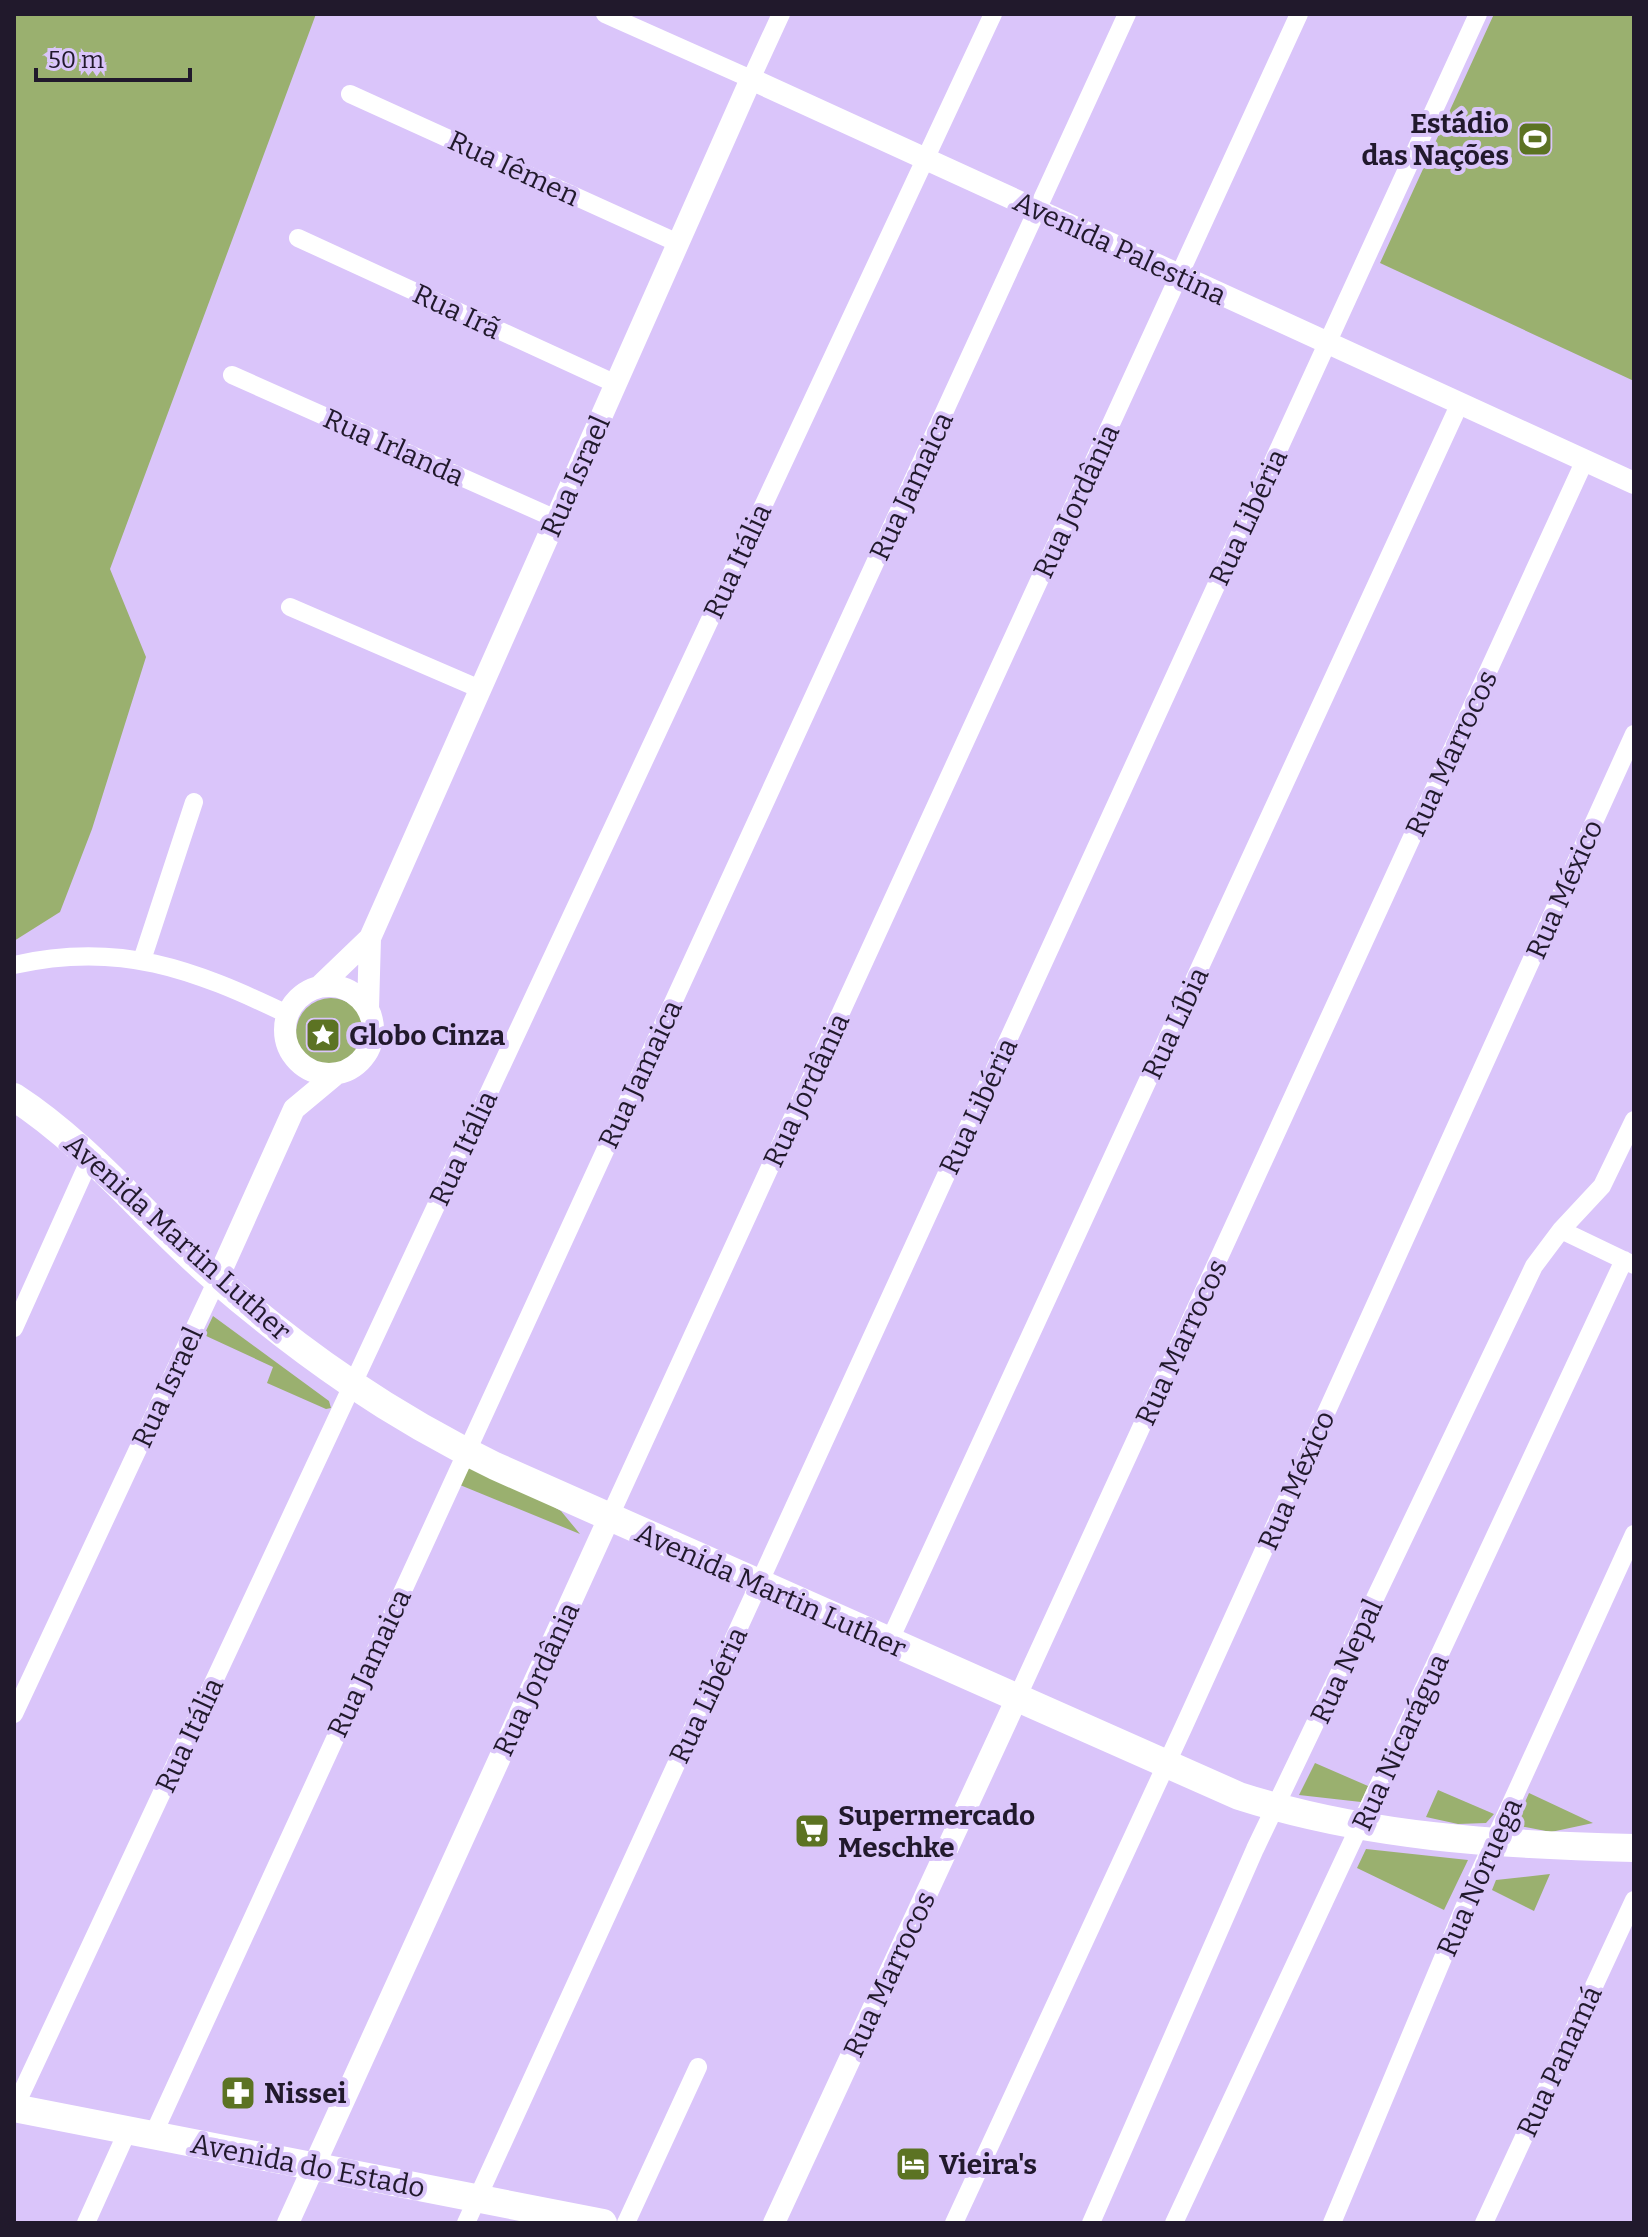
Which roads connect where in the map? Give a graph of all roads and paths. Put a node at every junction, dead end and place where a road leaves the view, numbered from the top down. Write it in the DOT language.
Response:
graph roads {
  1 [pos="605,14"];
  2 [pos="781,14"];
  3 [pos="993,14"];
  4 [pos="1127,14"];
  5 [pos="1299,14"];
  6 [pos="1478,14"];
  7 [pos="751,79"];
  8 [pos="350,94"];
  9 [pos="924,159"];
  10 [pos="1037,210"];
  11 [pos="298,238"];
  12 [pos="678,243"];
  13 [pos="1179,275"];
  14 [pos="1327,343"];
  15 [pos="232,375"];
  16 [pos="616,384"];
  17 [pos="1460,403"];
  18 [pos="1585,460"];
  19 [pos="1634,483"];
  20 [pos="556,519"];
  21 [pos="290,607"];
  22 [pos="480,689"];
  23 [pos="1634,734"];
  24 [pos="194,802"];
  25 [pos="370,938"];
  26 [pos="142,960"];
  27 [pos="14,965"];
  28 [pos="320,986"];
  29 [pos="368,1009"];
  30 [pos="287,1014"];
  31 [pos="336,1074"];
  32 [pos="14,1097"];
  33 [pos="1634,1120"];
  34 [pos="90,1159"];
  35 [pos="1561,1230"];
  36 [pos="1629,1262"];
  37 [pos="217,1280"];
  38 [pos="14,1328"];
  39 [pos="351,1387"];
  40 [pos="466,1452"];
  41 [pos="609,1518"];
  42 [pos="1634,1534"];
  43 [pos="759,1585"];
  44 [pos="889,1642"];
  45 [pos="1017,1698"];
  46 [pos="14,1714"];
  47 [pos="1166,1766"];
  48 [pos="1276,1808"];
  49 [pos="1361,1826"];
  50 [pos="1493,1844"];
  51 [pos="1634,1848"];
  52 [pos="1634,1900"];
  53 [pos="698,2067"];
  54 [pos="14,2108"];
  55 [pos="141,2132"];
  56 [pos="314,2166"];
  57 [pos="472,2210"];
  58 [pos="86,2223"];
  59 [pos="288,2223"];
  60 [pos="603,2223"];
  61 [pos="626,2223"];
  62 [pos="774,2223"];
  63 [pos="954,2223"];
  64 [pos="1091,2223"];
  65 [pos="1174,2223"];
  66 [pos="1332,2223"];
  67 [pos="1484,2223"];
  1 -- 7 [label="street, Avenida Palestina"];
  2 -- 7 [label="street, Rua Israel"];
  3 -- 9 [label="street, Rua Itália"];
  4 -- 10 [label="street, Rua Jamaica"];
  5 -- 13 [label="street, Rua Jordânia"];
  6 -- 14 [label="street, Rua Libéria"];
  7 -- 9 [label="street, Avenida Palestina"];
  7 -- 12 [label="street, Rua Israel"];
  8 -- 12 [label="street, Rua Iêmen"];
  9 -- 10 [label="street, Avenida Palestina"];
  9 -- 39 [label="street, Rua Itália"];
  10 -- 13 [label="street, Avenida Palestina"];
  10 -- 40 [label="street, Rua Jamaica"];
  11 -- 16 [label="street, Rua Irã"];
  12 -- 16 [label="street, Rua Israel"];
  13 -- 14 [label="street, Avenida Palestina"];
  13 -- 41 [label="street, Rua Jordânia"];
  14 -- 17 [label="street, Avenida Palestina"];
  14 -- 43 [label="street, Rua Libéria"];
  15 -- 20 [label="street, Rua Irlanda"];
  16 -- 20 [label="street, Rua Israel"];
  17 -- 18 [label="street, Avenida Palestina"];
  17 -- 44 [label="street, Rua Líbia"];
  18 -- 19 [label="street, Avenida Palestina"];
  18 -- 45 [label="street, Rua Marrocos"];
  20 -- 22 [label="street, Rua Israel"];
  21 -- 22 [label="street"];
  22 -- 25 [label="street, Rua Israel"];
  23 -- 47 [label="street, Rua México"];
  24 -- 26 [label="street"];
  25 -- 28 [label="street, Rua Israel"];
  25 -- 29 [label="street, Rua Israel"];
  26 -- 27 [label="street"];
  26 -- 30 [label="street"];
  28 -- 29 [label="street"];
  28 -- 30 [label="street"];
  29 -- 31 [label="street"];
  30 -- 31 [label="street"];
  31 -- 37 [label="street, Rua Israel"];
  32 -- 34 [label="main road, Avenida Martin Luther"];
  33 -- 35 [label="street, Rua Nepal"];
  34 -- 37 [label="main road, Avenida Martin Luther"];
  34 -- 38 [label="street"];
  35 -- 36 [label="street"];
  35 -- 48 [label="street, Rua Nepal"];
  36 -- 49 [label="street, Rua Nicarágua"];
  37 -- 39 [label="main road, Avenida Martin Luther"];
  37 -- 46 [label="street, Rua Israel"];
  39 -- 40 [label="main road, Avenida Martin Luther"];
  39 -- 54 [label="street, Rua Itália"];
  40 -- 41 [label="main road, Avenida Martin Luther"];
  40 -- 55 [label="street, Rua Jamaica"];
  41 -- 43 [label="main road, Avenida Martin Luther"];
  41 -- 56 [label="street, Rua Jordânia"];
  42 -- 50 [label="street, Rua Noruega"];
  43 -- 44 [label="main road, Avenida Martin Luther"];
  43 -- 57 [label="street, Rua Libéria"];
  44 -- 45 [label="main road, Avenida Martin Luther"];
  45 -- 47 [label="main road, Avenida Martin Luther"];
  45 -- 62 [label="street, Rua Marrocos"];
  47 -- 48 [label="main road, Avenida Martin Luther"];
  47 -- 63 [label="street, Rua México"];
  48 -- 49 [label="main road, Avenida Martin Luther"];
  48 -- 64 [label="street, Rua Nepal"];
  49 -- 50 [label="main road, Avenida Martin Luther"];
  49 -- 65 [label="street, Rua Nicarágua"];
  50 -- 51 [label="main road, Avenida Martin Luther"];
  50 -- 66 [label="street, Rua Noruega"];
  52 -- 67 [label="street, Rua Panamá"];
  53 -- 61 [label="street"];
  54 -- 55 [label="main road, Avenida do Estado"];
  55 -- 56 [label="main road, Avenida do Estado"];
  55 -- 58 [label="street, Rua Jamaica"];
  56 -- 57 [label="main road, Avenida do Estado"];
  56 -- 59 [label="street, Rua Jordânia"];
  57 -- 60 [label="main road, Avenida do Estado"];
}
